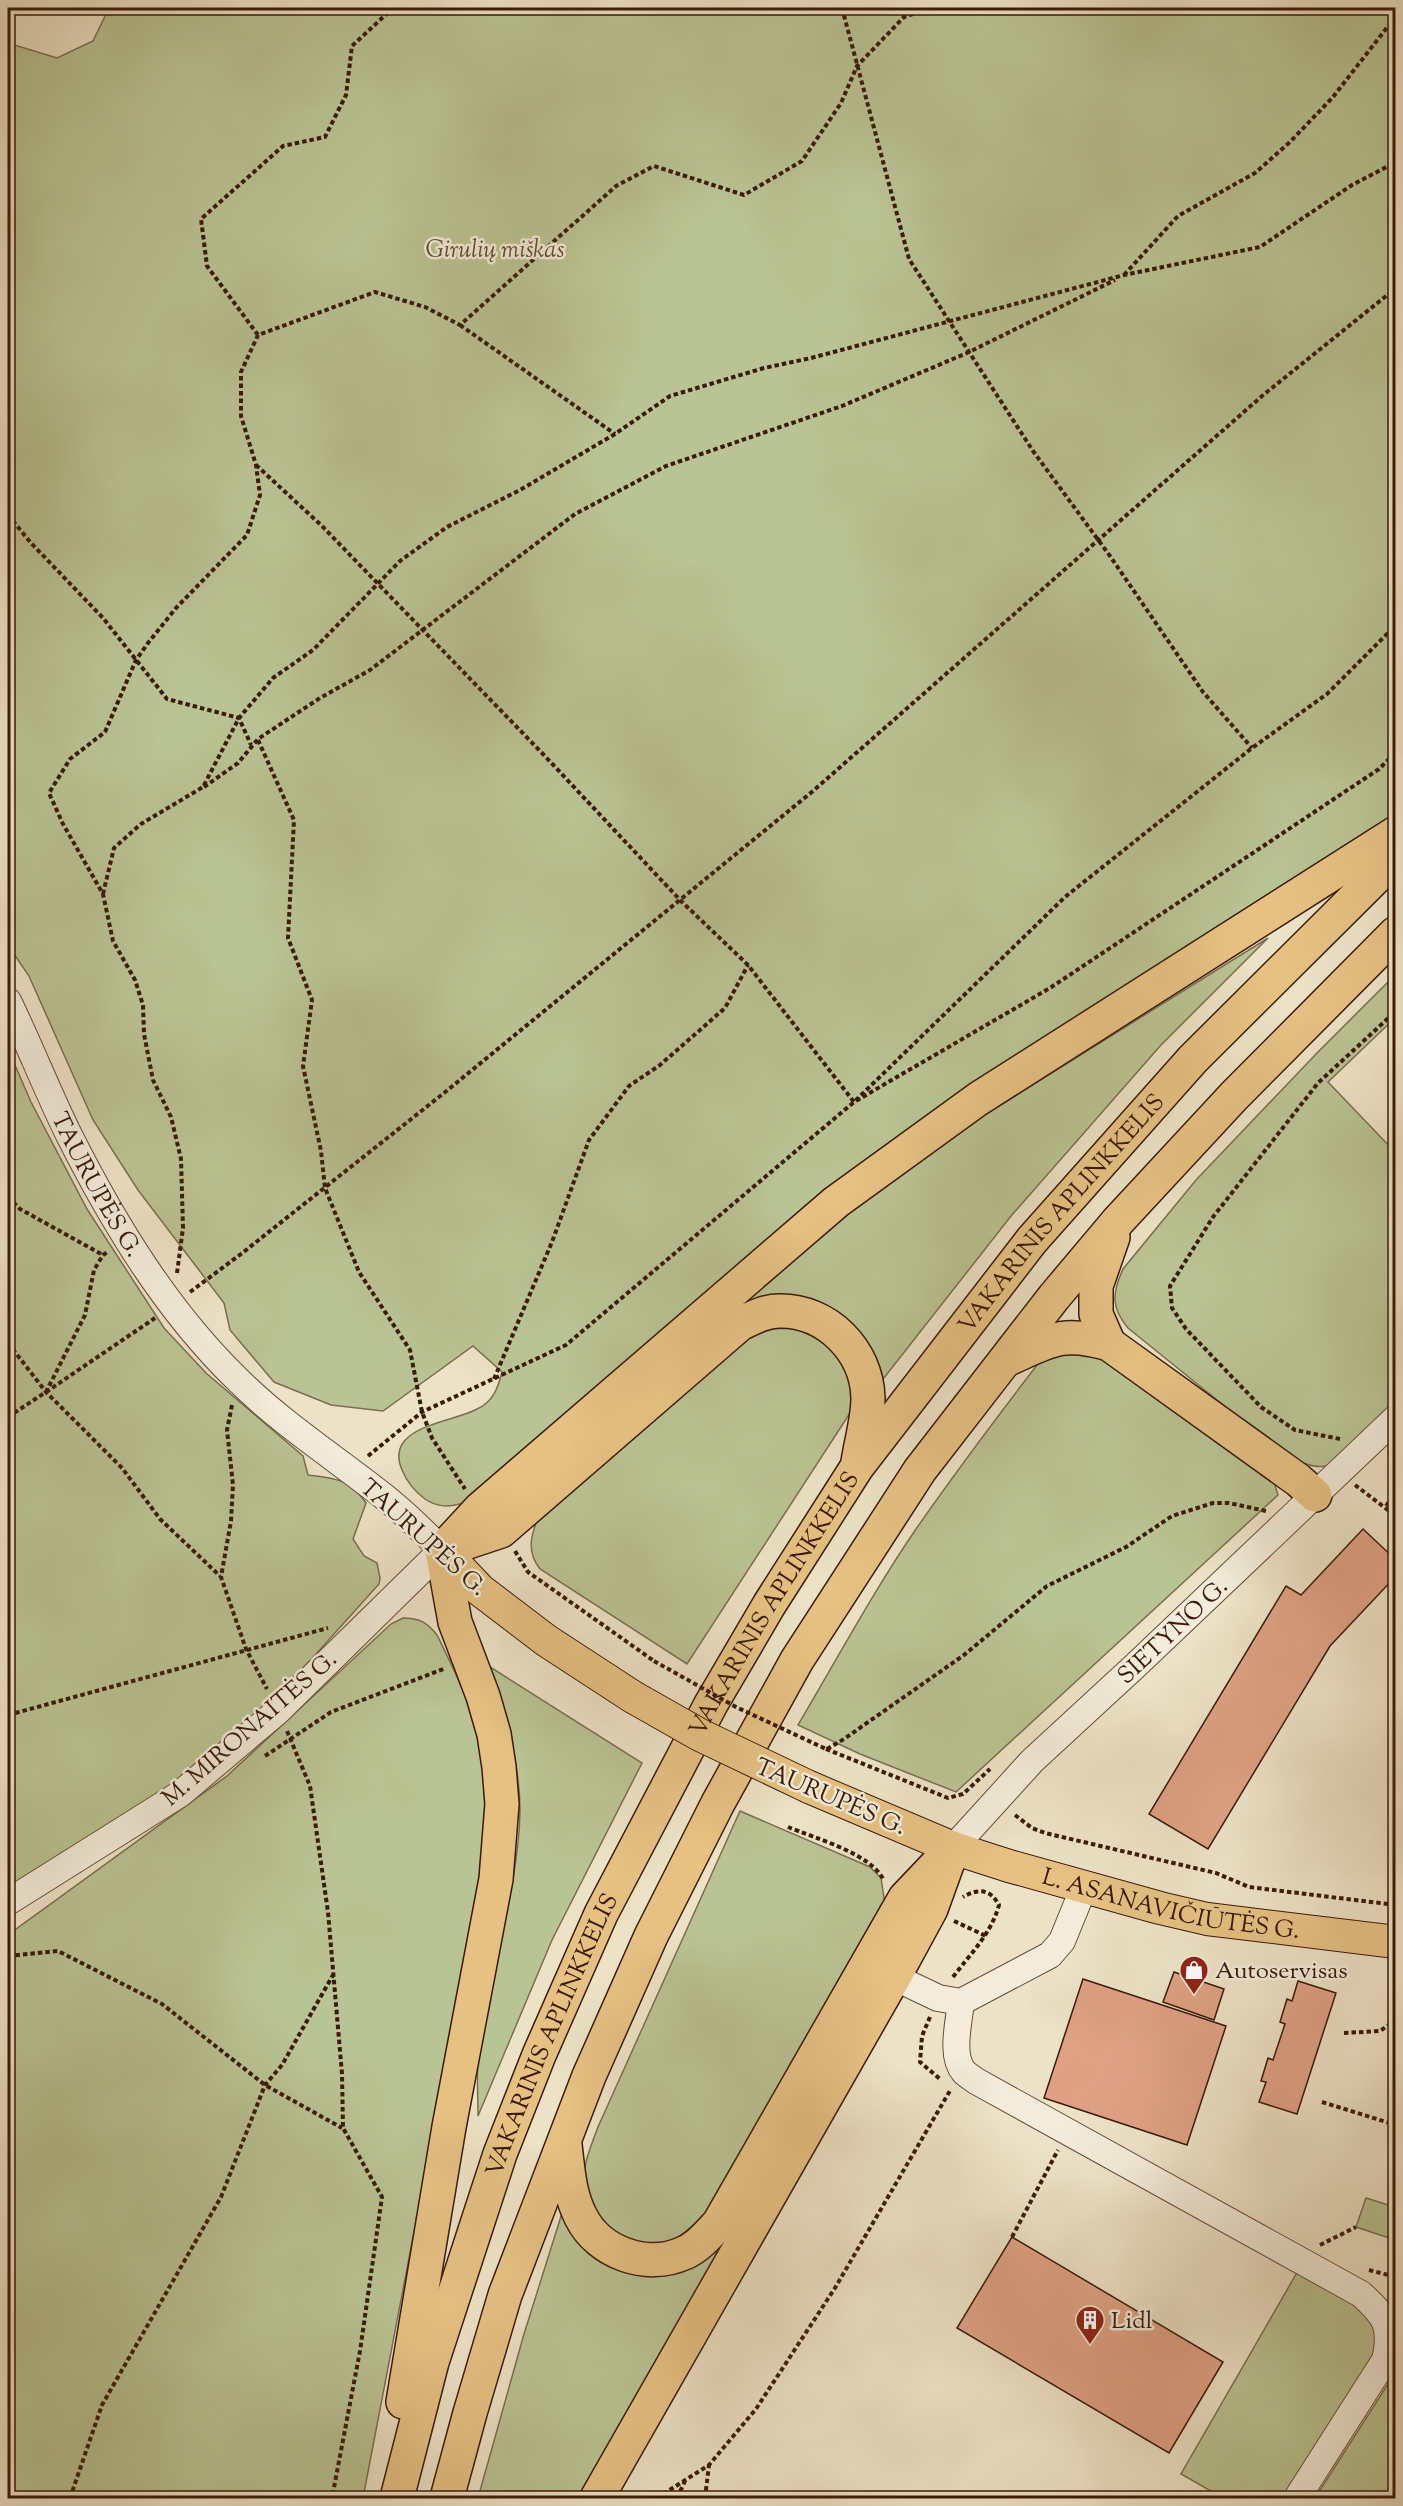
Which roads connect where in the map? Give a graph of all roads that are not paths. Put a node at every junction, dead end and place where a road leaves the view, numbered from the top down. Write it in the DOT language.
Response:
graph roads {
  1 [pos="1395,833"];
  2 [pos="1395,856"];
  3 [pos="1395,933"];
  4 [pos="8,1001"];
  5 [pos="1118,1221"];
  6 [pos="1109,1344"];
  7 [pos="1002,1362"];
  8 [pos="1395,1418"];
  9 [pos="857,1467"];
  10 [pos="1326,1484"];
  11 [pos="491,1520"];
  12 [pos="442,1550"];
  13 [pos="953,1848"];
  14 [pos="1084,1887"];
  15 [pos="8,1902"];
  16 [pos="1395,1942"];
  17 [pos="894,1977"];
  18 [pos="961,2002"];
  19 [pos="565,2140"];
  20 [pos="396,2499"];
  21 [pos="447,2499"];
  22 [pos="597,2499"];
  23 [pos="1297,2499"];
  1 -- 11 [label="highway"];
  2 -- 9 [label="highway, VAKARINIS APLINKKELIS"];
  3 -- 5 [label="highway, VAKARINIS APLINKKELIS"];
  4 -- 12 [label="street, TAURUPĖS G."];
  5 -- 6 [label="highway"];
  5 -- 7 [label="highway, VAKARINIS APLINKKELIS"];
  6 -- 7 [label="highway"];
  6 -- 10 [label="highway"];
  7 -- 19 [label="highway, VAKARINIS APLINKKELIS"];
  8 -- 10 [label="street, SIETYNO G."];
  9 -- 11 [label="highway"];
  9 -- 20 [label="highway, VAKARINIS APLINKKELIS"];
  10 -- 13 [label="street, SIETYNO G."];
  11 -- 12 [label="highway"];
  12 -- 13 [label="main road, TAURUPĖS G., bridge"];
  12 -- 15 [label="street, M. MIRONAITĖS G."];
  12 -- 20 [label="highway"];
  13 -- 14 [label="main road, L. ASANAVIČIŪTĖS G."];
  13 -- 17 [label="highway"];
  13 -- 19 [label="highway"];
  14 -- 16 [label="main road, L. ASANAVIČIŪTĖS G."];
  14 -- 18 [label="street"];
  17 -- 18 [label="street"];
  17 -- 22 [label="highway"];
  18 -- 23 [label="street"];
  19 -- 21 [label="highway, VAKARINIS APLINKKELIS"];
}
